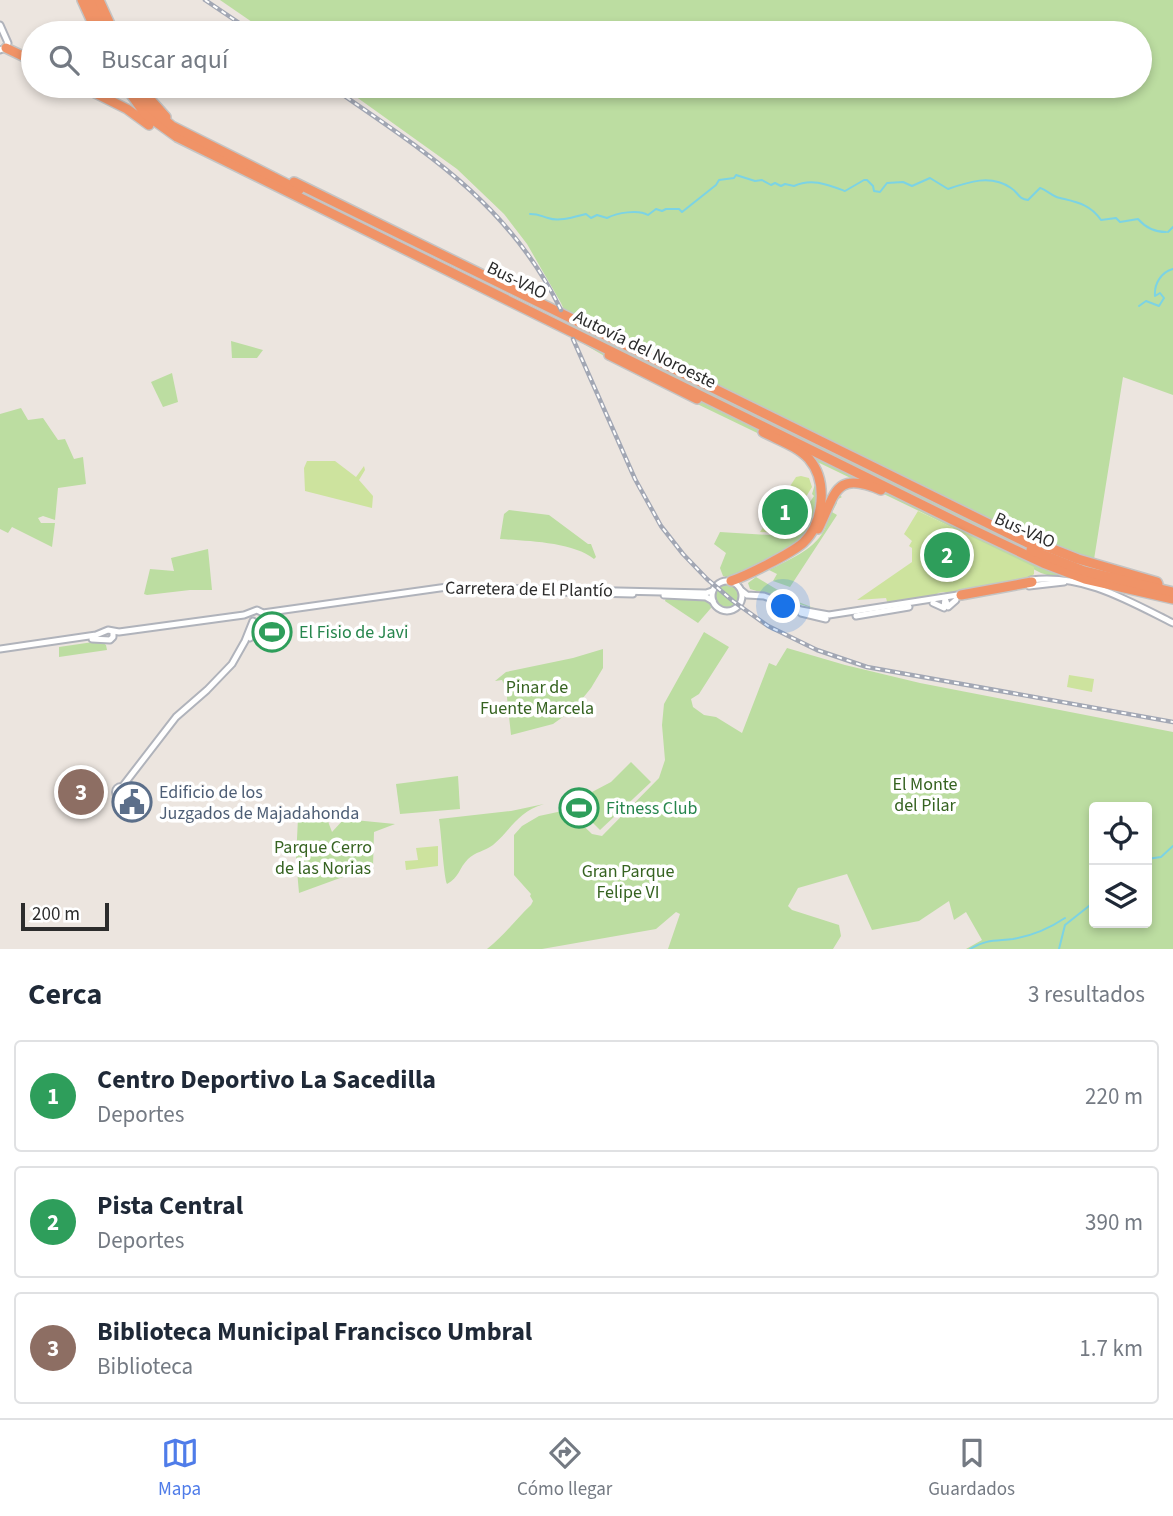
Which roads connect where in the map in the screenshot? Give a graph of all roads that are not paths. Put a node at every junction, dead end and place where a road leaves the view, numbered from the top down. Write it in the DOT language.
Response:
graph roads {
  1 [pos="90,0"];
  2 [pos="100,21"];
  3 [pos="0,25"];
  4 [pos="4,43"];
  5 [pos="21,53"];
  6 [pos="105,98"];
  7 [pos="113,98"];
  8 [pos="137,98"];
  9 [pos="140,98"];
  10 [pos="145,98"];
  11 [pos="127,105"];
  12 [pos="169,128"];
  13 [pos="307,194"];
  14 [pos="358,210"];
  15 [pos="453,261"];
  16 [pos="592,341"];
  17 [pos="716,408"];
  18 [pos="752,426"];
  19 [pos="915,505"];
  20 [pos="1044,563"];
  21 [pos="1101,579"];
  22 [pos="1067,581"];
  23 [pos="1032,582"];
  24 [pos="737,586"];
  25 [pos="712,591"];
  26 [pos="1173,594"];
  27 [pos="961,597"];
  28 [pos="713,601"];
  29 [pos="742,601"];
  30 [pos="945,602"];
  31 [pos="876,605"];
  32 [pos="898,609"];
  33 [pos="263,614"];
  34 [pos="850,617"];
  35 [pos="254,618"];
  36 [pos="1173,624"];
  37 [pos="0,650"];
  38 [pos="124,787"];
  1 -- 2 [label="highway"];
  3 -- 4 [label="street"];
  4 -- 5 [label="highway"];
  6 -- 17 [label="highway"];
  7 -- 11 [label="highway"];
  8 -- 16 [label="highway, Autovía del Noroeste"];
  9 -- 13 [label="highway, Bus-VAO"];
  10 -- 15 [label="highway, Autovía del Noroeste"];
  12 -- 13 [label="highway"];
  13 -- 26 [label="highway, Bus-VAO"];
  14 -- 15 [label="highway"];
  15 -- 26 [label="highway, Autovía del Noroeste"];
  16 -- 17 [label="highway"];
  16 -- 20 [label="highway, Autovía del Noroeste"];
  17 -- 18 [label="highway"];
  18 -- 19 [label="highway"];
  18 -- 24 [label="highway"];
  19 -- 20 [label="highway"];
  19 -- 24 [label="highway"];
  20 -- 26 [label="highway, Autovía del Noroeste"];
  21 -- 26 [label="highway"];
  22 -- 27 [label="street"];
  22 -- 27 [label="street"];
  22 -- 36 [label="street"];
  23 -- 27 [label="highway"];
  24 -- 25 [label="street"];
  24 -- 29 [label="street"];
  24 -- 31 [label="street"];
  25 -- 28 [label="street"];
  25 -- 33 [label="street, Carretera de El Plantío"];
  27 -- 30 [label="street"];
  27 -- 30 [label="street"];
  28 -- 29 [label="street"];
  28 -- 33 [label="street, Carretera de El Plantío"];
  29 -- 34 [label="street"];
  30 -- 31 [label="street"];
  30 -- 32 [label="street"];
  31 -- 32 [label="street"];
  31 -- 34 [label="street"];
  32 -- 34 [label="street"];
  33 -- 35 [label="street"];
  33 -- 35 [label="street"];
  35 -- 37 [label="street"];
  35 -- 38 [label="street"];
}
